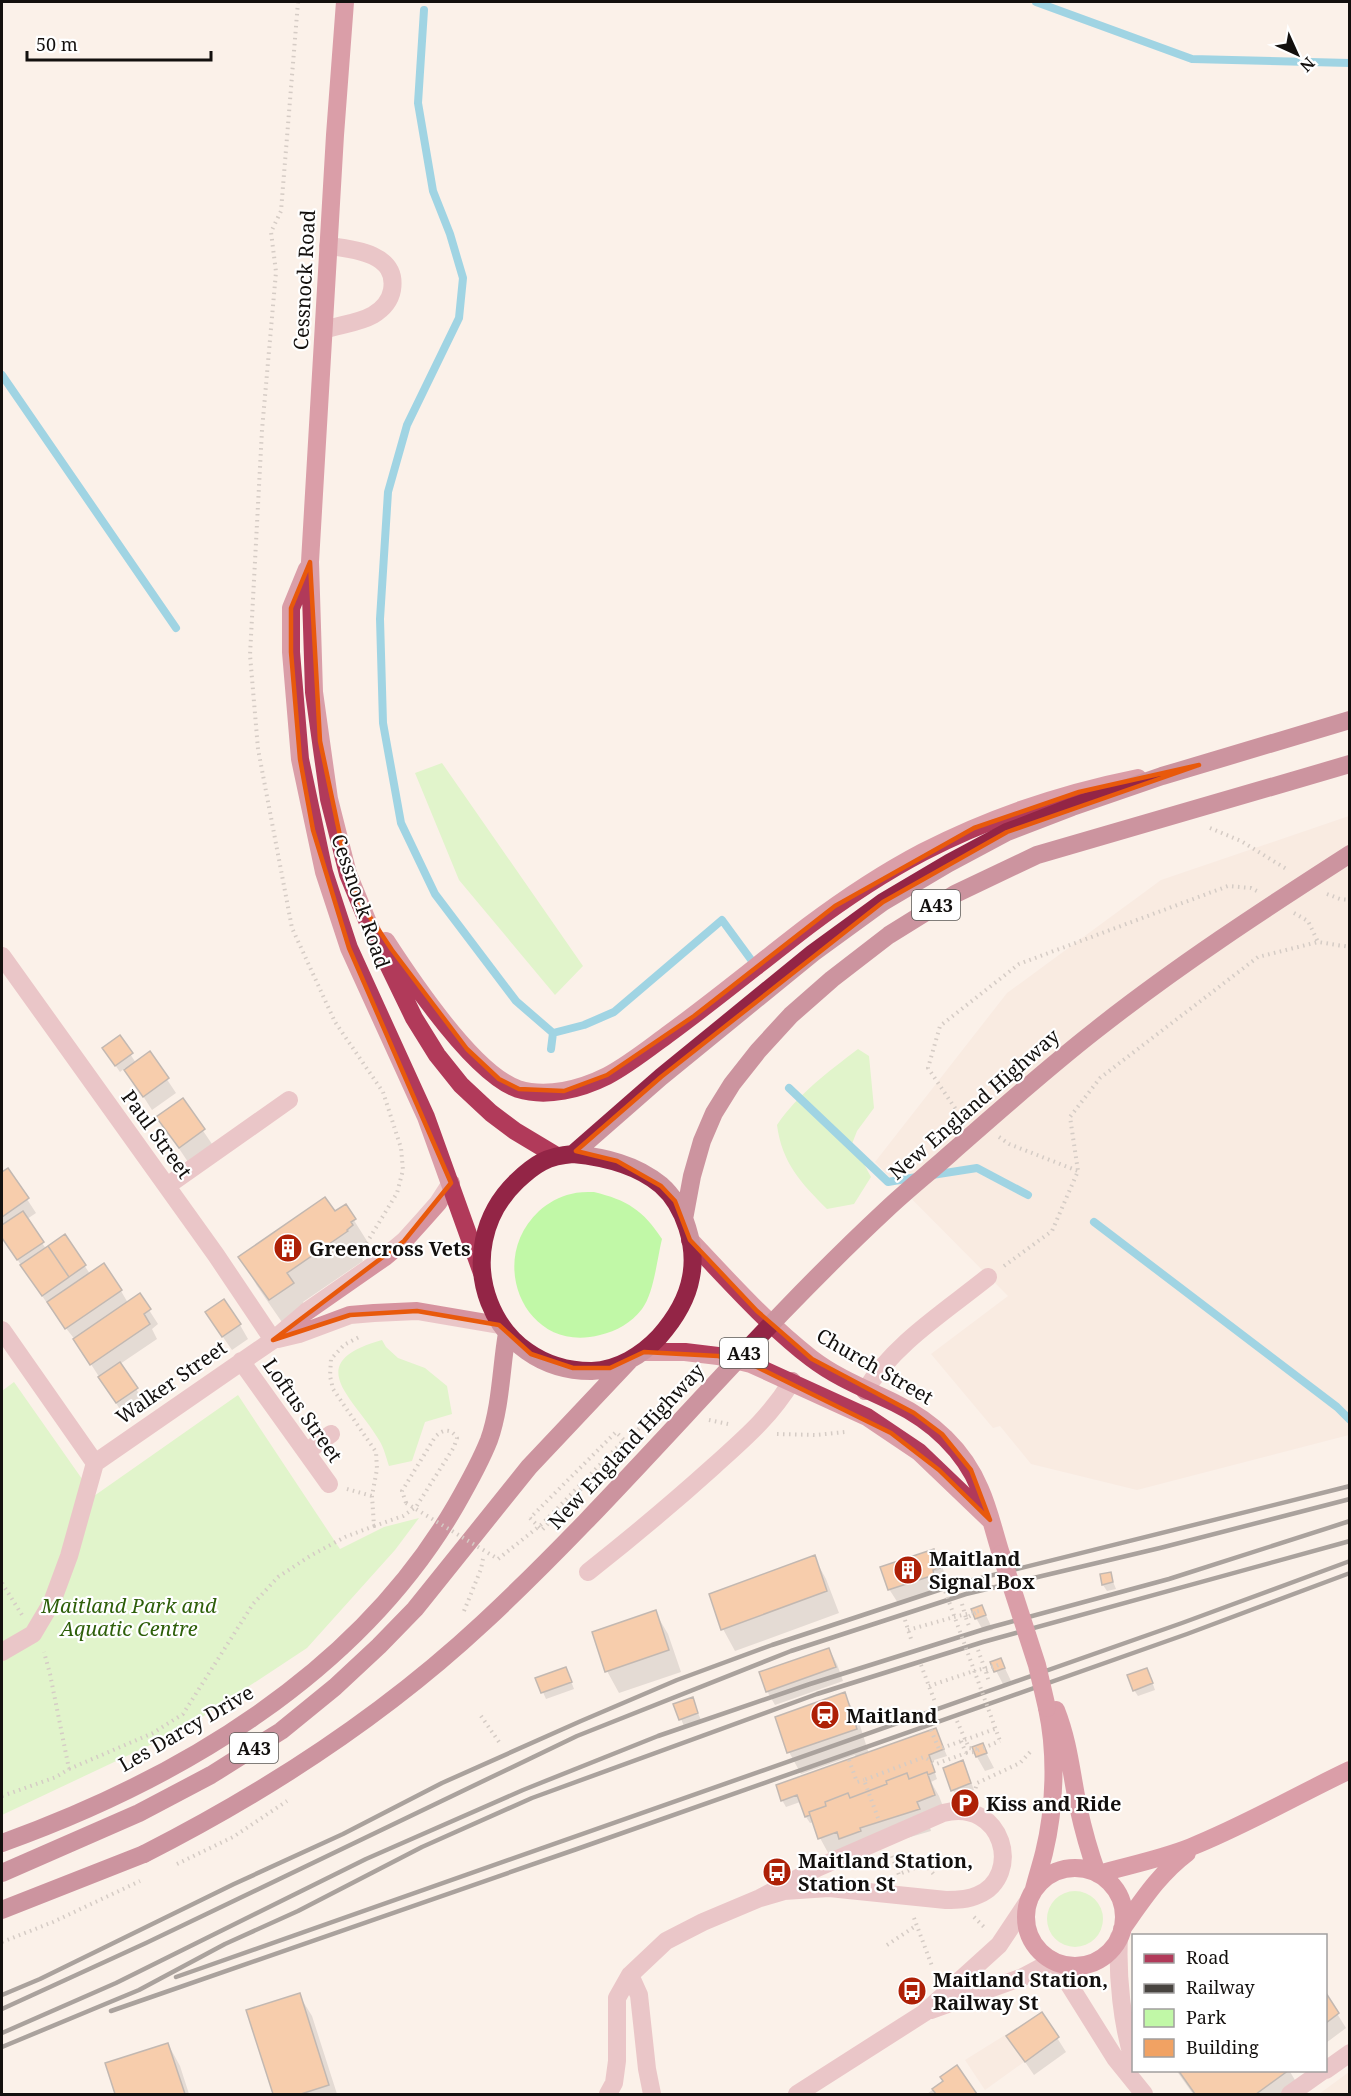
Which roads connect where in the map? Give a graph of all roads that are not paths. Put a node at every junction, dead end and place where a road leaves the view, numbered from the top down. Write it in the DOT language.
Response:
graph roads {
  1 [pos="345,2"];
  2 [pos="328,246"];
  3 [pos="324,330"];
  4 [pos="310,562"];
  5 [pos="1350,720"];
  6 [pos="1350,764"];
  7 [pos="1199,765"];
  8 [pos="1350,854"];
  9 [pos="360,902"];
  10 [pos="2,956"];
  11 [pos="289,1100"];
  12 [pos="564,1155"];
  13 [pos="451,1183"];
  14 [pos="167,1186"];
  15 [pos="684,1219"];
  16 [pos="690,1240"];
  17 [pos="482,1273"];
  18 [pos="988,1277"];
  19 [pos="503,1329"];
  20 [pos="2,1330"];
  21 [pos="273,1340"];
  22 [pos="636,1356"];
  23 [pos="241,1361"];
  24 [pos="792,1381"];
  25 [pos="866,1391"];
  26 [pos="331,1434"];
  27 [pos="306,1452"];
  28 [pos="95,1463"];
  29 [pos="328,1484"];
  30 [pos="990,1520"];
  31 [pos="588,1572"];
  32 [pos="2,1652"];
  33 [pos="1050,1707"];
  34 [pos="1350,1770"];
  35 [pos="1220,1834"];
  36 [pos="2,1843"];
  37 [pos="2,1873"];
  38 [pos="1098,1874"];
  39 [pos="1031,1896"];
  40 [pos="760,1898"];
  41 [pos="2,1910"];
  42 [pos="1121,1933"];
  43 [pos="1054,1962"];
  44 [pos="630,1975"];
  45 [pos="924,2013"];
  46 [pos="1132,2052"];
  47 [pos="1350,2053"];
  48 [pos="1327,2069"];
  49 [pos="1137,2072"];
  50 [pos="1322,2072"];
  51 [pos="608,2094"];
  52 [pos="652,2094"];
  53 [pos="797,2094"];
  54 [pos="1145,2094"];
  55 [pos="1290,2094"];
  1 -- 2 [label="main road, Cessnock Road"];
  2 -- 3 [label="main road, Cessnock Road"];
  2 -- 3 [label="street"];
  3 -- 4 [label="main road, Cessnock Road"];
  4 -- 9 [label="main road, Cessnock Road"];
  4 -- 13 [label="main road, Cessnock Road"];
  5 -- 7 [label="highway, A43"];
  6 -- 15 [label="highway, A43"];
  7 -- 9 [label="main road"];
  7 -- 12 [label="highway, A43"];
  8 -- 41 [label="highway, New England Highway / A43, bridge"];
  9 -- 12 [label="main road, Cessnock Road"];
  10 -- 14 [label="street, Paul Street"];
  11 -- 14 [label="street"];
  12 -- 15 [label="highway, A43"];
  12 -- 17 [label="highway, A43"];
  13 -- 17 [label="main road, Cessnock Road"];
  13 -- 21 [label="street, Walker Street"];
  14 -- 21 [label="street, Paul Street"];
  15 -- 16 [label="highway, A43"];
  16 -- 22 [label="highway, A43"];
  16 -- 25 [label="main road, Church Street"];
  17 -- 19 [label="highway, A43"];
  18 -- 25 [label="street"];
  19 -- 21 [label="street, Walker Street"];
  19 -- 22 [label="highway, A43"];
  19 -- 36 [label="highway, Les Darcy Drive / A43"];
  20 -- 28 [label="street"];
  21 -- 23 [label="street, Walker Street"];
  22 -- 24 [label="main road"];
  22 -- 37 [label="highway, A43"];
  23 -- 27 [label="street, Loftus Street"];
  23 -- 28 [label="street, Walker Street"];
  24 -- 30 [label="main road"];
  24 -- 31 [label="street"];
  25 -- 30 [label="main road, Church Street"];
  26 -- 27 [label="street"];
  27 -- 29 [label="street, Loftus Street"];
  28 -- 32 [label="street"];
  30 -- 33 [label="main road, Church Street, bridge"];
  33 -- 38 [label="main road, Church Street"];
  33 -- 39 [label="main road, Church Street"];
  34 -- 35 [label="main road"];
  35 -- 38 [label="main road"];
  35 -- 42 [label="main road"];
  38 -- 39 [label="main road"];
  38 -- 42 [label="main road"];
  39 -- 43 [label="main road"];
  39 -- 45 [label="street"];
  40 -- 40 [label="street"];
  40 -- 44 [label="street"];
  42 -- 43 [label="main road"];
  42 -- 46 [label="street"];
  43 -- 45 [label="street"];
  43 -- 54 [label="street"];
  44 -- 51 [label="street"];
  44 -- 52 [label="street"];
  45 -- 53 [label="street"];
  47 -- 48 [label="street"];
  49 -- 54 [label="street"];
  50 -- 55 [label="street"];
}
